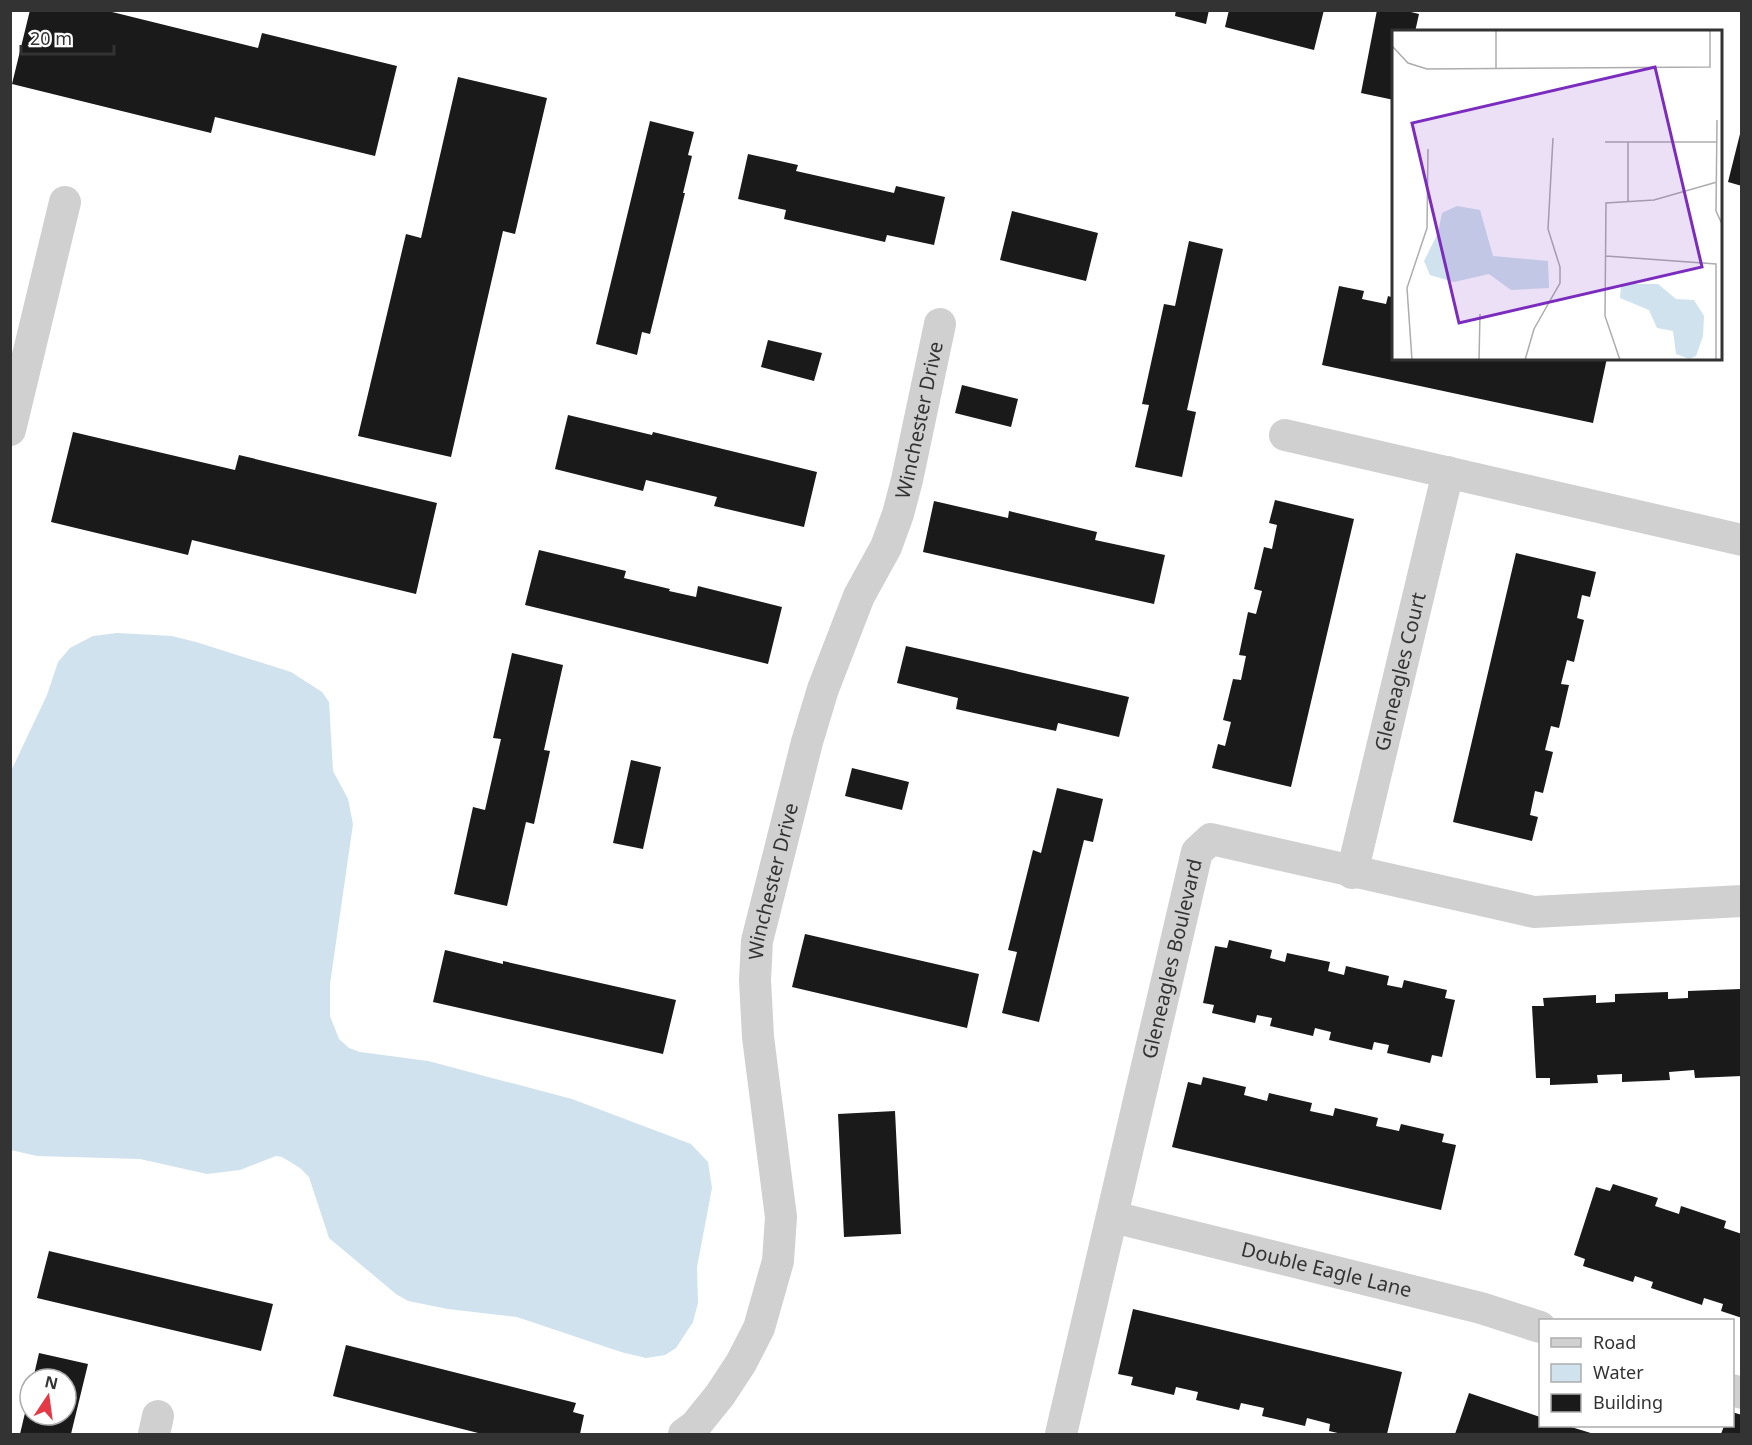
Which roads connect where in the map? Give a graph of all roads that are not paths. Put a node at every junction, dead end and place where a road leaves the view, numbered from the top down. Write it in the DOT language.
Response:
graph roads {
  1 [pos="65,202"];
  2 [pos="939,324"];
  3 [pos="10,430"];
  4 [pos="1285,435"];
  5 [pos="1448,472"];
  6 [pos="1742,540"];
  7 [pos="1352,873"];
  8 [pos="1742,901"];
  9 [pos="1113,1217"];
  10 [pos="1539,1327"];
  11 [pos="684,1434"];
  12 [pos="1061,1434"];
  1 -- 3 [label="street"];
  2 -- 11 [label="street, Winchester Drive"];
  4 -- 5 [label="street"];
  5 -- 6 [label="street"];
  5 -- 7 [label="street, Gleneagles Court"];
  7 -- 8 [label="street, Gleneagles Boulevard"];
  7 -- 9 [label="street, Gleneagles Boulevard"];
  9 -- 10 [label="street, Double Eagle Lane"];
  9 -- 12 [label="street, Gleneagles Boulevard"];
}
